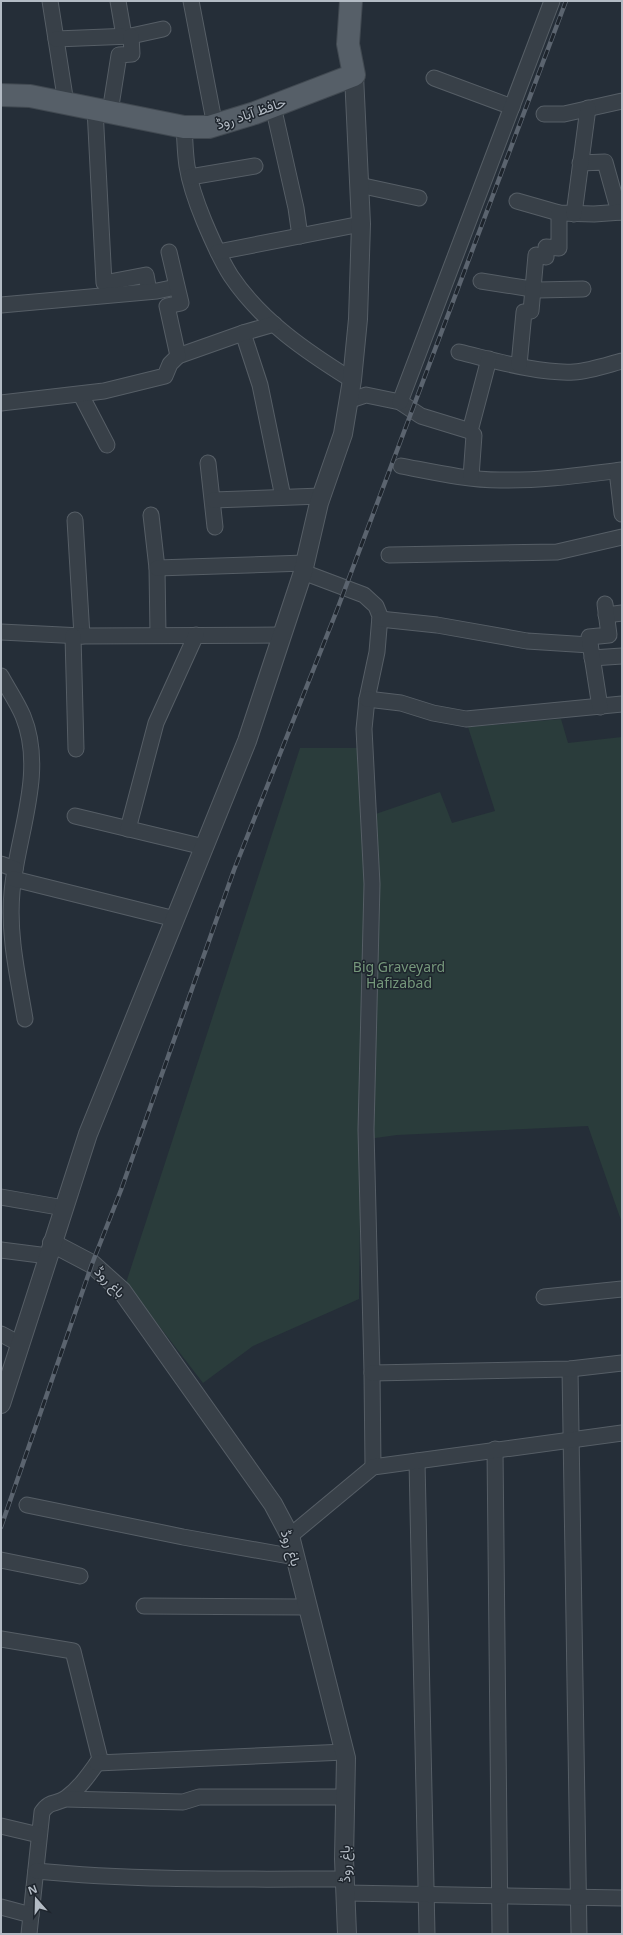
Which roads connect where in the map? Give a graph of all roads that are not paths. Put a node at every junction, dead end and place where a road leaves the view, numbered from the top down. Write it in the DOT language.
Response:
graph roads {
  1 [pos="50,1"];
  2 [pos="118,1"];
  3 [pos="191,1"];
  4 [pos="351,1"];
  5 [pos="552,1"];
  6 [pos="163,29"];
  7 [pos="128,36"];
  8 [pos="56,39"];
  9 [pos="354,74"];
  10 [pos="434,78"];
  11 [pos="1,95"];
  12 [pos="622,101"];
  13 [pos="66,103"];
  14 [pos="273,106"];
  15 [pos="512,107"];
  16 [pos="588,108"];
  17 [pos="102,110"];
  18 [pos="544,114"];
  19 [pos="215,126"];
  20 [pos="184,127"];
  21 [pos="580,164"];
  22 [pos="255,166"];
  23 [pos="190,176"];
  24 [pos="359,185"];
  25 [pos="419,198"];
  26 [pos="517,201"];
  27 [pos="621,212"];
  28 [pos="566,213"];
  29 [pos="361,224"];
  30 [pos="300,236"];
  31 [pos="169,252"];
  32 [pos="218,252"];
  33 [pos="481,281"];
  34 [pos="176,287"];
  35 [pos="533,289"];
  36 [pos="583,289"];
  37 [pos="149,291"];
  38 [pos="1,305"];
  39 [pos="274,324"];
  40 [pos="243,333"];
  41 [pos="459,352"];
  42 [pos="178,356"];
  43 [pos="489,360"];
  44 [pos="622,361"];
  45 [pos="519,365"];
  46 [pos="352,380"];
  47 [pos="81,394"];
  48 [pos="348,401"];
  49 [pos="400,402"];
  50 [pos="1,403"];
  51 [pos="470,431"];
  52 [pos="107,444"];
  53 [pos="208,463"];
  54 [pos="401,466"];
  55 [pos="619,471"];
  56 [pos="471,477"];
  57 [pos="321,496"];
  58 [pos="283,497"];
  59 [pos="213,500"];
  60 [pos="151,514"];
  61 [pos="622,514"];
  62 [pos="75,520"];
  63 [pos="215,527"];
  64 [pos="622,537"];
  65 [pos="389,555"];
  66 [pos="157,568"];
  67 [pos="304,568"];
  68 [pos="622,613"];
  69 [pos="380,619"];
  70 [pos="1,632"];
  71 [pos="158,635"];
  72 [pos="196,635"];
  73 [pos="281,635"];
  74 [pos="78,636"];
  75 [pos="591,652"];
  76 [pos="622,656"];
  77 [pos="1,676"];
  78 [pos="367,699"];
  79 [pos="622,704"];
  80 [pos="600,707"];
  81 [pos="76,749"];
  82 [pos="75,816"];
  83 [pos="128,829"];
  84 [pos="204,847"];
  85 [pos="1,864"];
  86 [pos="15,874"];
  87 [pos="175,919"];
  88 [pos="25,1019"];
  89 [pos="1,1198"];
  90 [pos="64,1208"];
  91 [pos="1,1250"];
  92 [pos="50,1250"];
  93 [pos="622,1289"];
  94 [pos="544,1297"];
  95 [pos="1,1334"];
  96 [pos="20,1344"];
  97 [pos="622,1363"];
  98 [pos="570,1369"];
  99 [pos="372,1373"];
  100 [pos="1,1404"];
  101 [pos="622,1433"];
  102 [pos="573,1439"];
  103 [pos="495,1449"];
  104 [pos="417,1461"];
  105 [pos="373,1467"];
  106 [pos="27,1505"];
  107 [pos="290,1536"];
  108 [pos="295,1557"];
  109 [pos="1,1560"];
  110 [pos="80,1576"];
  111 [pos="144,1606"];
  112 [pos="308,1607"];
  113 [pos="1,1639"];
  114 [pos="345,1752"];
  115 [pos="97,1763"];
  116 [pos="345,1796"];
  117 [pos="65,1799"];
  118 [pos="1,1826"];
  119 [pos="39,1835"];
  120 [pos="36,1871"];
  121 [pos="345,1886"];
  122 [pos="426,1893"];
  123 [pos="499,1895"];
  124 [pos="578,1897"];
  125 [pos="622,1898"];
  126 [pos="1,1907"];
  127 [pos="31,1915"];
  128 [pos="29,1934"];
  129 [pos="347,1934"];
  130 [pos="427,1934"];
  131 [pos="500,1934"];
  132 [pos="579,1934"];
  1 -- 8 [label="street"];
  2 -- 7 [label="street"];
  3 -- 19 [label="street"];
  4 -- 9 [label="main road"];
  5 -- 15 [label="street"];
  6 -- 7 [label="street"];
  7 -- 8 [label="street"];
  7 -- 17 [label="street"];
  8 -- 13 [label="street"];
  9 -- 14 [label="main road, حافظ آباد روڈ"];
  9 -- 24 [label="street"];
  10 -- 15 [label="street"];
  11 -- 13 [label="main road, حافظ آباد روڈ"];
  12 -- 16 [label="street"];
  13 -- 17 [label="main road, حافظ آباد روڈ"];
  14 -- 19 [label="main road, حافظ آباد روڈ"];
  14 -- 30 [label="street"];
  15 -- 49 [label="street"];
  16 -- 18 [label="street"];
  16 -- 21 [label="street"];
  17 -- 20 [label="main road, حافظ آباد روڈ"];
  17 -- 37 [label="street"];
  19 -- 20 [label="main road, حافظ آباد روڈ"];
  20 -- 23 [label="street"];
  21 -- 27 [label="street"];
  21 -- 28 [label="street"];
  22 -- 23 [label="street"];
  23 -- 32 [label="street"];
  24 -- 25 [label="street"];
  24 -- 29 [label="street"];
  26 -- 28 [label="street"];
  27 -- 28 [label="street"];
  28 -- 35 [label="street"];
  29 -- 30 [label="street"];
  29 -- 46 [label="street"];
  30 -- 32 [label="street"];
  31 -- 34 [label="street"];
  32 -- 39 [label="street"];
  33 -- 35 [label="street"];
  34 -- 37 [label="street"];
  34 -- 42 [label="street"];
  35 -- 36 [label="street"];
  35 -- 45 [label="street"];
  37 -- 38 [label="street"];
  39 -- 40 [label="street"];
  39 -- 46 [label="street"];
  40 -- 42 [label="street"];
  40 -- 58 [label="street"];
  41 -- 43 [label="street"];
  42 -- 47 [label="street"];
  43 -- 45 [label="street"];
  43 -- 51 [label="street"];
  44 -- 45 [label="street"];
  46 -- 48 [label="street"];
  47 -- 50 [label="street"];
  47 -- 52 [label="street"];
  48 -- 49 [label="street"];
  48 -- 57 [label="street"];
  49 -- 51 [label="street"];
  51 -- 56 [label="street"];
  53 -- 59 [label="street"];
  54 -- 56 [label="street"];
  55 -- 56 [label="street"];
  55 -- 61 [label="street"];
  57 -- 58 [label="street"];
  57 -- 67 [label="street"];
  58 -- 59 [label="street"];
  59 -- 63 [label="street"];
  60 -- 66 [label="street"];
  62 -- 74 [label="street"];
  64 -- 65 [label="street"];
  66 -- 67 [label="street"];
  66 -- 71 [label="street"];
  67 -- 69 [label="street"];
  67 -- 73 [label="street"];
  68 -- 75 [label="street"];
  69 -- 75 [label="street"];
  69 -- 78 [label="street"];
  70 -- 74 [label="street"];
  71 -- 72 [label="street"];
  71 -- 74 [label="street"];
  72 -- 73 [label="street"];
  72 -- 83 [label="street"];
  73 -- 84 [label="street"];
  74 -- 81 [label="street"];
  75 -- 76 [label="street"];
  75 -- 80 [label="street"];
  77 -- 86 [label="street"];
  78 -- 80 [label="street"];
  78 -- 99 [label="street"];
  79 -- 80 [label="street"];
  82 -- 83 [label="street"];
  83 -- 84 [label="street"];
  84 -- 87 [label="street"];
  85 -- 86 [label="street"];
  86 -- 87 [label="street"];
  86 -- 88 [label="street"];
  87 -- 90 [label="street"];
  89 -- 90 [label="street"];
  90 -- 92 [label="street"];
  91 -- 92 [label="street"];
  92 -- 96 [label="street"];
  92 -- 107 [label="street, باغ روڈ"];
  93 -- 94 [label="street"];
  95 -- 96 [label="street"];
  96 -- 100 [label="street"];
  97 -- 98 [label="street"];
  98 -- 99 [label="street"];
  98 -- 102 [label="street"];
  99 -- 105 [label="street"];
  101 -- 102 [label="street"];
  102 -- 103 [label="street"];
  102 -- 124 [label="street"];
  103 -- 104 [label="street"];
  103 -- 123 [label="street"];
  104 -- 105 [label="street"];
  104 -- 122 [label="street"];
  105 -- 107 [label="street"];
  106 -- 108 [label="street"];
  107 -- 108 [label="street, باغ روڈ"];
  108 -- 112 [label="street, باغ روڈ"];
  109 -- 110 [label="street"];
  111 -- 112 [label="street"];
  112 -- 114 [label="street, باغ روڈ"];
  113 -- 115 [label="street"];
  114 -- 115 [label="street"];
  114 -- 116 [label="street, باغ روڈ"];
  115 -- 117 [label="street"];
  116 -- 117 [label="street"];
  116 -- 121 [label="street, باغ روڈ"];
  117 -- 119 [label="street"];
  118 -- 119 [label="street"];
  119 -- 120 [label="street"];
  120 -- 121 [label="street"];
  120 -- 127 [label="street"];
  121 -- 122 [label="street"];
  121 -- 129 [label="street, باغ روڈ"];
  122 -- 123 [label="street"];
  122 -- 130 [label="street"];
  123 -- 124 [label="street"];
  123 -- 131 [label="street"];
  124 -- 125 [label="street"];
  124 -- 132 [label="street"];
  126 -- 127 [label="street"];
  127 -- 128 [label="street"];
}
